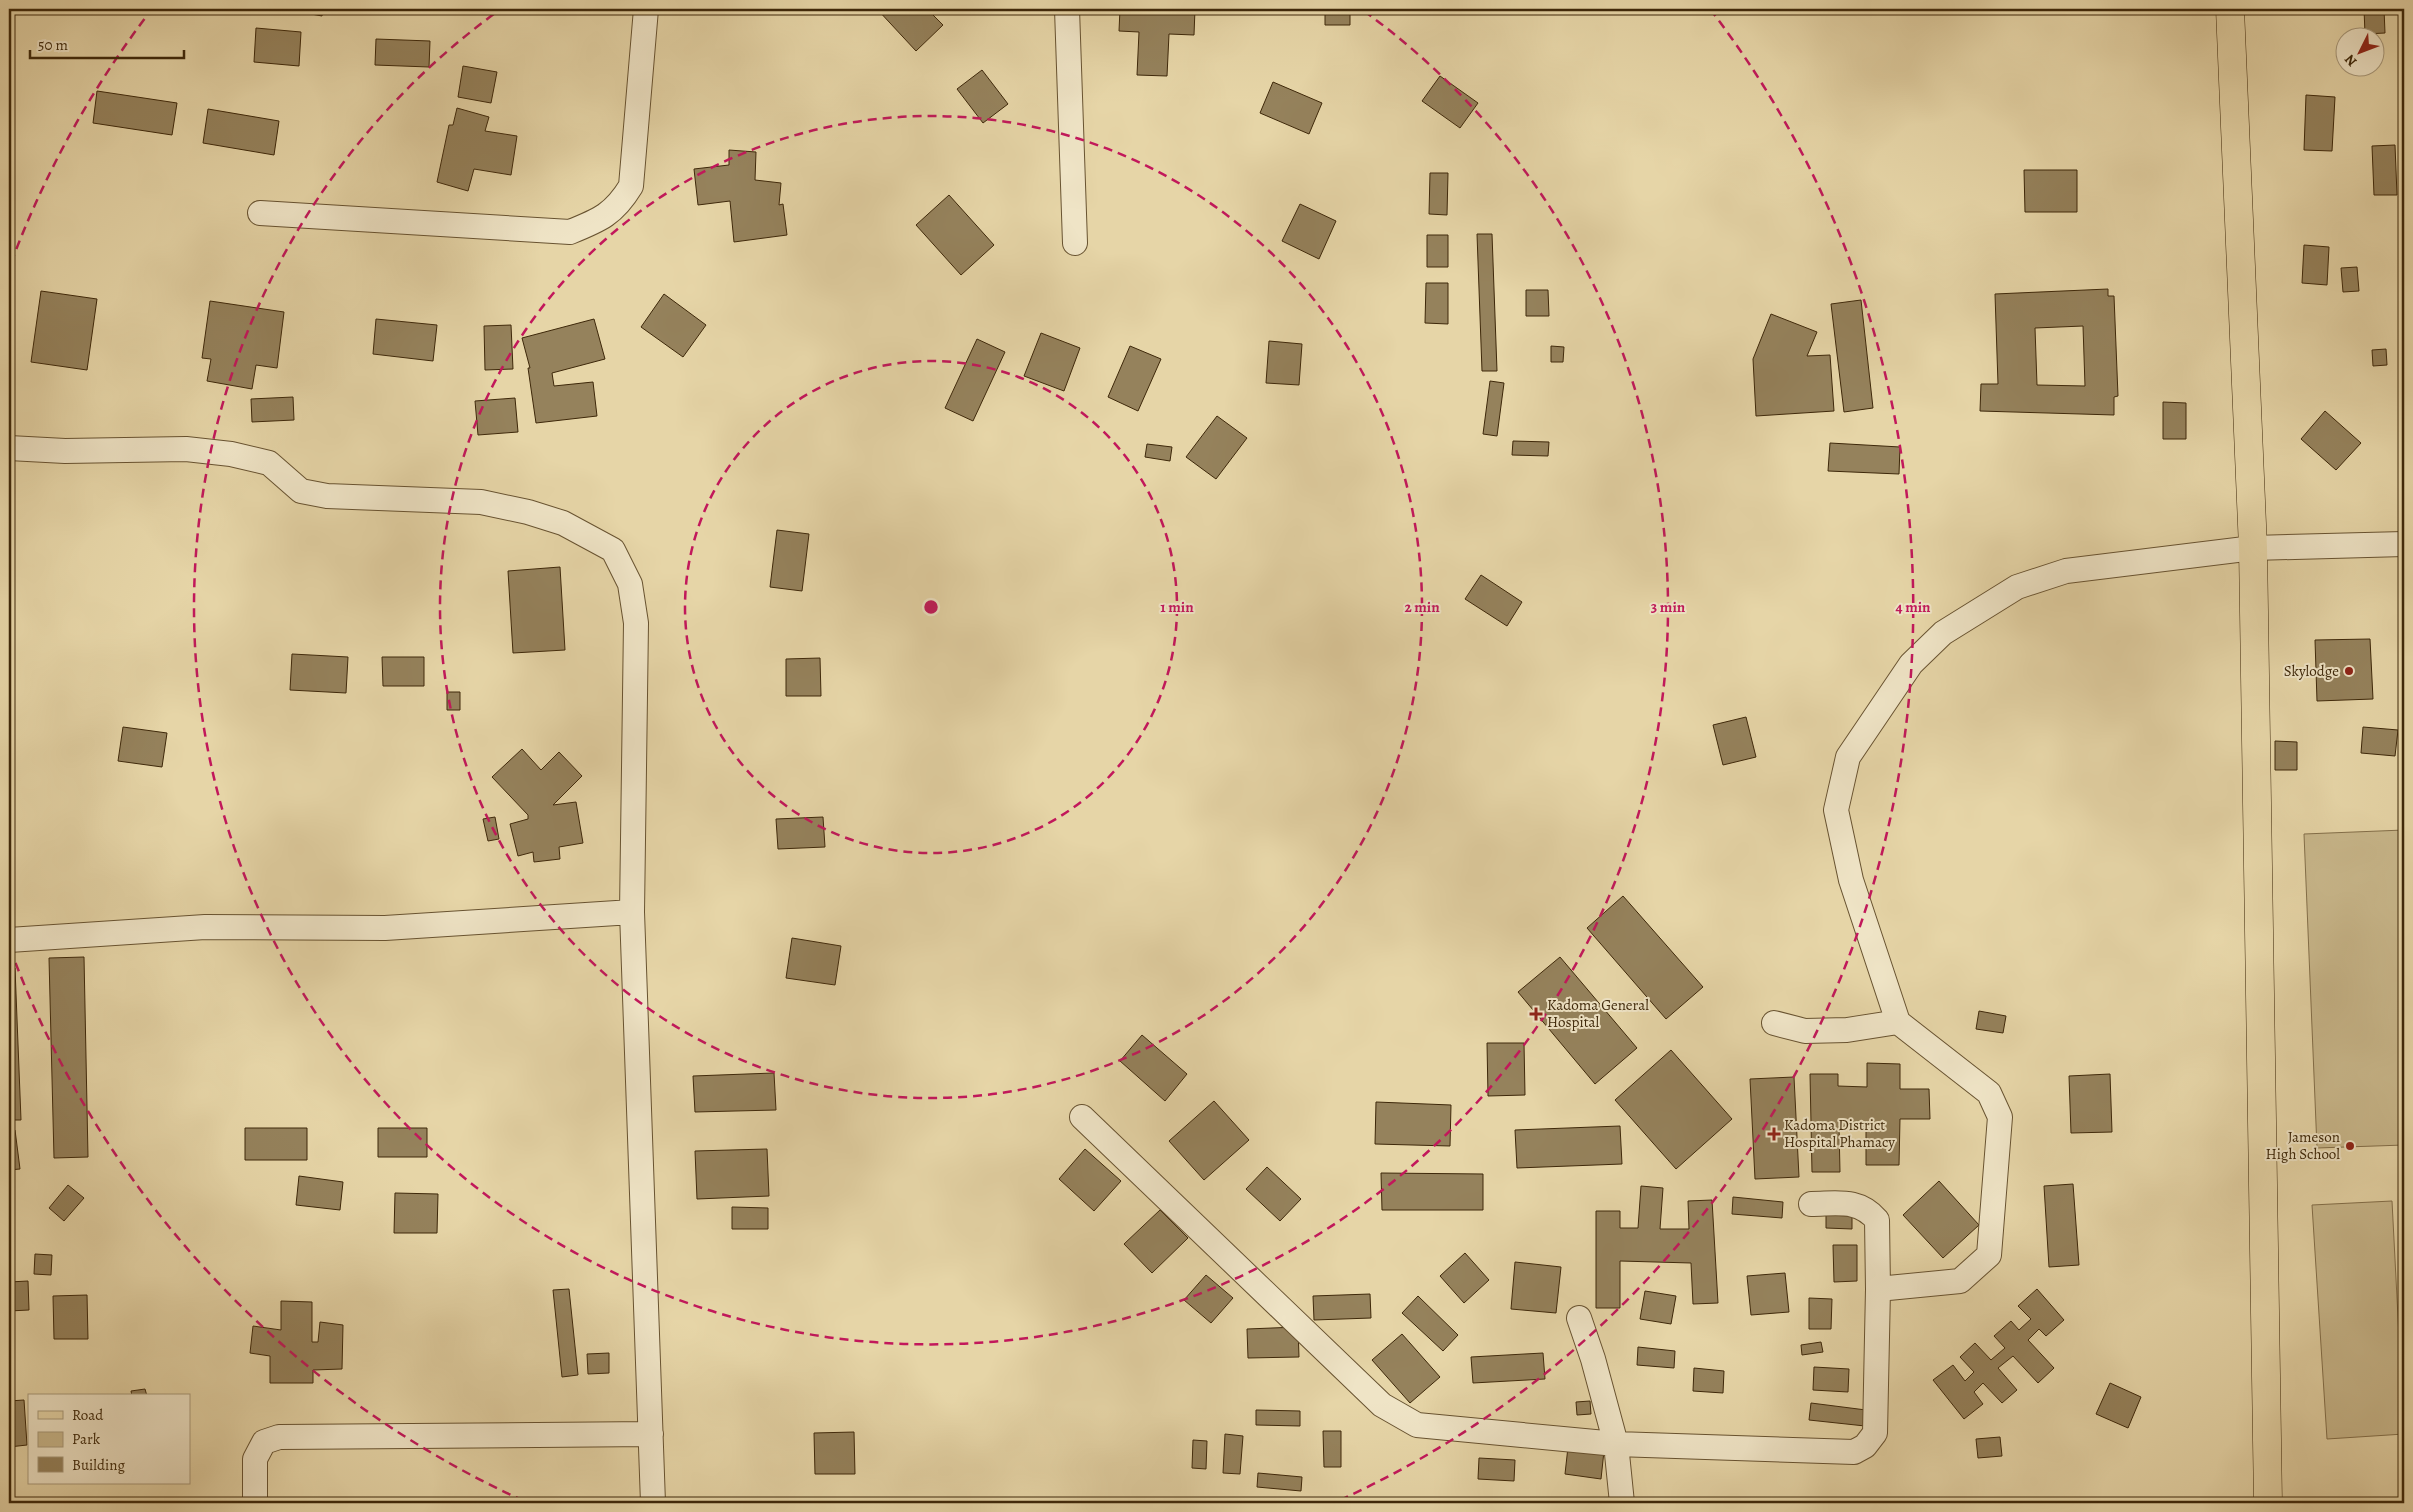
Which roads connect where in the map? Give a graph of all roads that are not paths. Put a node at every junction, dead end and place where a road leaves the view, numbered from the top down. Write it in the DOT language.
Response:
graph roads {
  1 [pos="646,9"];
  2 [pos="1067,9"];
  3 [pos="2230,9"];
  4 [pos="260,213"];
  5 [pos="1075,243"];
  6 [pos="9,448"];
  7 [pos="2404,544"];
  8 [pos="2253,548"];
  9 [pos="632,912"];
  10 [pos="9,940"];
  11 [pos="1898,1022"];
  12 [pos="1774,1023"];
  13 [pos="1082,1117"];
  14 [pos="1810,1204"];
  15 [pos="1878,1289"];
  16 [pos="1579,1318"];
  17 [pos="651,1434"];
  18 [pos="1616,1444"];
  19 [pos="255,1503"];
  20 [pos="653,1503"];
  21 [pos="1622,1503"];
  22 [pos="2268,1503"];
  1 -- 4 [label="street"];
  2 -- 5 [label="street"];
  3 -- 8 [label="main road"];
  6 -- 9 [label="street"];
  7 -- 8 [label="street"];
  8 -- 11 [label="street"];
  8 -- 22 [label="main road"];
  9 -- 10 [label="street"];
  9 -- 17 [label="street"];
  11 -- 12 [label="street"];
  11 -- 15 [label="street"];
  13 -- 18 [label="street"];
  14 -- 15 [label="street"];
  15 -- 18 [label="street"];
  16 -- 18 [label="street"];
  17 -- 19 [label="street"];
  17 -- 20 [label="street"];
  18 -- 21 [label="street"];
}
